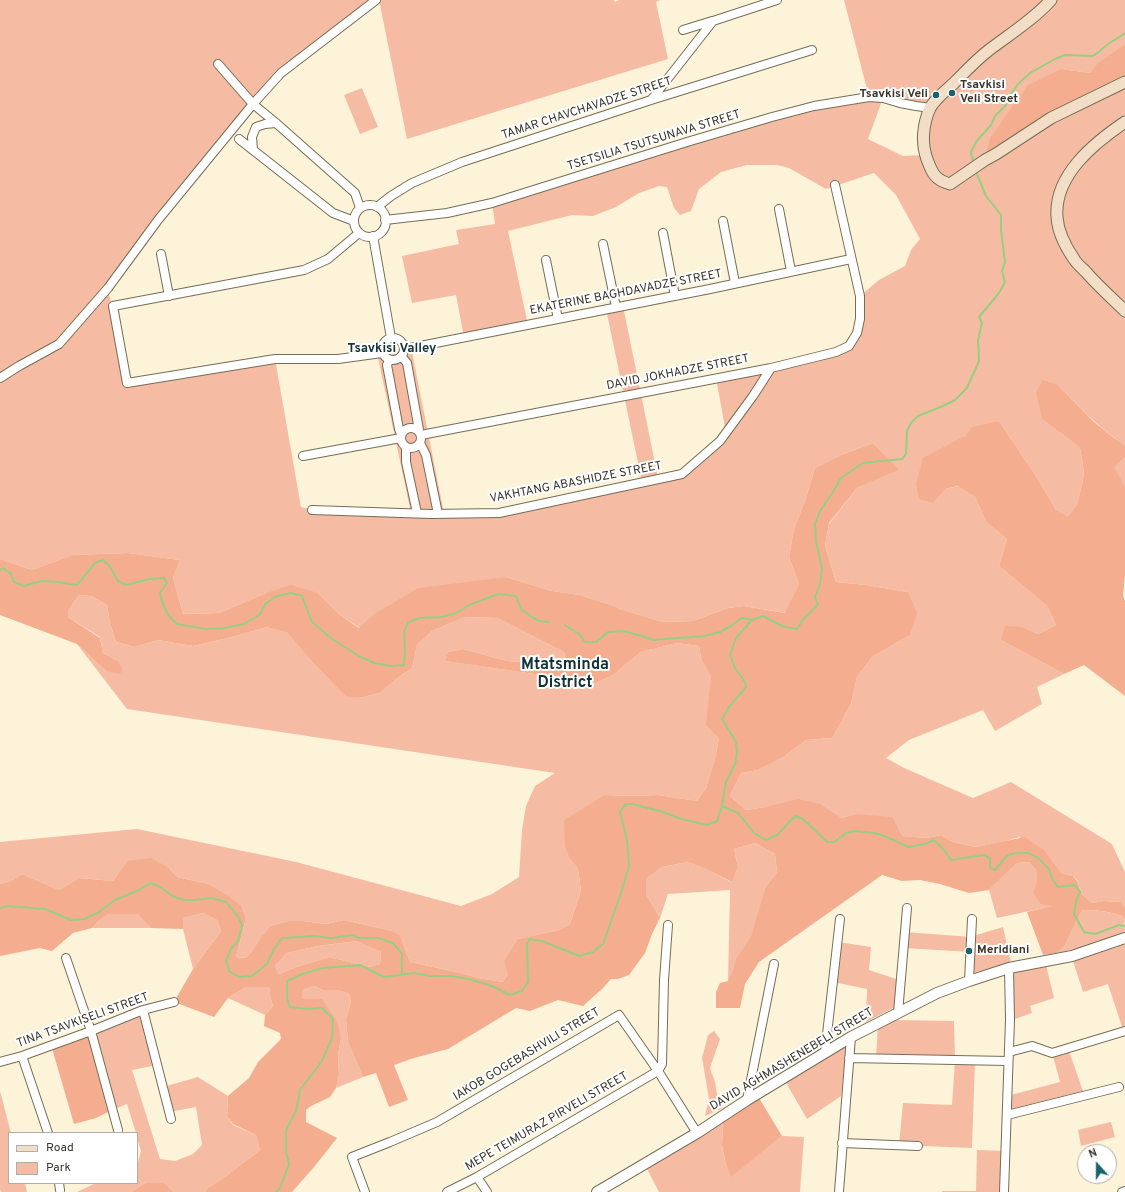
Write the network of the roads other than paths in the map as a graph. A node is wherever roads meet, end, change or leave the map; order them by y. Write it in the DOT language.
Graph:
graph roads {
  1 [pos="376,0"];
  2 [pos="777,0"];
  3 [pos="1051,0"];
  4 [pos="713,21"];
  5 [pos="683,30"];
  6 [pos="812,50"];
  7 [pos="218,64"];
  8 [pos="1125,82"];
  9 [pos="651,100"];
  10 [pos="253,104"];
  11 [pos="931,108"];
  12 [pos="1125,122"];
  13 [pos="276,123"];
  14 [pos="238,139"];
  15 [pos="252,150"];
  16 [pos="835,184"];
  17 [pos="377,207"];
  18 [pos="360,208"];
  19 [pos="780,209"];
  20 [pos="385,220"];
  21 [pos="354,221"];
  22 [pos="723,221"];
  23 [pos="359,233"];
  24 [pos="663,233"];
  25 [pos="373,236"];
  26 [pos="603,244"];
  27 [pos="161,254"];
  28 [pos="851,259"];
  29 [pos="546,260"];
  30 [pos="791,271"];
  31 [pos="735,283"];
  32 [pos="169,296"];
  33 [pos="675,296"];
  34 [pos="616,307"];
  35 [pos="1125,311"];
  36 [pos="558,319"];
  37 [pos="391,338"];
  38 [pos="405,349"];
  39 [pos="382,353"];
  40 [pos="402,358"];
  41 [pos="389,360"];
  42 [pos="771,368"];
  43 [pos="0,378"];
  44 [pos="401,436"];
  45 [pos="420,436"];
  46 [pos="406,447"];
  47 [pos="303,456"];
  48 [pos="312,510"];
  49 [pos="417,513"];
  50 [pos="438,514"];
  51 [pos="907,908"];
  52 [pos="840,919"];
  53 [pos="972,919"];
  54 [pos="668,925"];
  55 [pos="1125,938"];
  56 [pos="66,958"];
  57 [pos="774,964"];
  58 [pos="1009,968"];
  59 [pos="969,981"];
  60 [pos="174,1002"];
  61 [pos="143,1010"];
  62 [pos="898,1013"];
  63 [pos="91,1031"];
  64 [pos="1125,1031"];
  65 [pos="851,1037"];
  66 [pos="826,1052"];
  67 [pos="1009,1052"];
  68 [pos="22,1056"];
  69 [pos="849,1058"];
  70 [pos="1008,1060"];
  71 [pos="0,1062"];
  72 [pos="658,1071"];
  73 [pos="1119,1087"];
  74 [pos="747,1100"];
  75 [pos="1007,1115"];
  76 [pos="171,1119"];
  77 [pos="118,1130"];
  78 [pos="48,1132"];
  79 [pos="697,1132"];
  80 [pos="842,1143"];
  81 [pos="918,1146"];
  82 [pos="477,1177"];
  83 [pos="1125,1191"];
  84 [pos="365,1192"];
  85 [pos="447,1192"];
  86 [pos="487,1192"];
  87 [pos="597,1192"];
  88 [pos="839,1192"];
  89 [pos="1004,1192"];
  90 [pos="1122,1192"];
  1 -- 10 [label="street"];
  2 -- 4 [label="street"];
  3 -- 11 [label="main road"];
  4 -- 5 [label="street"];
  4 -- 9 [label="street"];
  6 -- 9 [label="street, TAMAR CHAVCHAVADZE STREET"];
  7 -- 10 [label="street"];
  8 -- 11 [label="main road"];
  9 -- 17 [label="street, TAMAR CHAVCHAVADZE STREET"];
  10 -- 13 [label="street"];
  10 -- 43 [label="street"];
  11 -- 20 [label="street, TSETSILIA TSUTSUNAVA STREET"];
  12 -- 35 [label="main road"];
  13 -- 15 [label="street"];
  13 -- 18 [label="street"];
  14 -- 15 [label="street"];
  15 -- 21 [label="street"];
  16 -- 28 [label="street"];
  17 -- 18 [label="street"];
  17 -- 20 [label="street"];
  18 -- 21 [label="street"];
  19 -- 30 [label="street"];
  20 -- 25 [label="street"];
  21 -- 23 [label="street"];
  22 -- 31 [label="street"];
  23 -- 25 [label="street"];
  23 -- 32 [label="street"];
  24 -- 33 [label="street"];
  25 -- 37 [label="street"];
  26 -- 34 [label="street"];
  27 -- 32 [label="street"];
  28 -- 30 [label="street, EKATERINE BAGHDAVADZE STREET"];
  28 -- 42 [label="street, DAVID JOKHADZE STREET"];
  29 -- 36 [label="street"];
  30 -- 31 [label="street, EKATERINE BAGHDAVADZE STREET"];
  31 -- 33 [label="street, EKATERINE BAGHDAVADZE STREET"];
  32 -- 39 [label="street"];
  33 -- 34 [label="street, EKATERINE BAGHDAVADZE STREET"];
  34 -- 36 [label="street, EKATERINE BAGHDAVADZE STREET"];
  36 -- 38 [label="street, EKATERINE BAGHDAVADZE STREET"];
  37 -- 38 [label="street"];
  37 -- 39 [label="street"];
  38 -- 40 [label="street"];
  39 -- 41 [label="street"];
  40 -- 41 [label="street"];
  40 -- 45 [label="street"];
  41 -- 44 [label="street"];
  42 -- 45 [label="street, DAVID JOKHADZE STREET"];
  42 -- 50 [label="street, VAKHTANG ABASHIDZE STREET"];
  44 -- 45 [label="street"];
  44 -- 46 [label="street"];
  44 -- 47 [label="street"];
  45 -- 46 [label="street"];
  45 -- 50 [label="street"];
  46 -- 49 [label="street"];
  48 -- 49 [label="street, VAKHTANG ABASHIDZE STREET"];
  49 -- 50 [label="street, VAKHTANG ABASHIDZE STREET"];
  51 -- 62 [label="street"];
  52 -- 66 [label="street"];
  53 -- 59 [label="street"];
  54 -- 72 [label="street"];
  55 -- 58 [label="street, DAVID AGHMASHENEBELI STREET"];
  56 -- 63 [label="street"];
  57 -- 74 [label="street"];
  58 -- 59 [label="street, DAVID AGHMASHENEBELI STREET"];
  58 -- 67 [label="street"];
  59 -- 62 [label="street, DAVID AGHMASHENEBELI STREET"];
  60 -- 61 [label="street, TINA TSAVKISELI STREET"];
  61 -- 63 [label="street, TINA TSAVKISELI STREET"];
  61 -- 76 [label="street"];
  62 -- 65 [label="street, DAVID AGHMASHENEBELI STREET"];
  63 -- 68 [label="street, TINA TSAVKISELI STREET"];
  63 -- 77 [label="street"];
  64 -- 67 [label="street"];
  65 -- 66 [label="street, DAVID AGHMASHENEBELI STREET"];
  65 -- 69 [label="street"];
  66 -- 74 [label="street, DAVID AGHMASHENEBELI STREET"];
  67 -- 70 [label="street"];
  68 -- 71 [label="street, TINA TSAVKISELI STREET"];
  68 -- 78 [label="street"];
  69 -- 70 [label="street"];
  69 -- 80 [label="street"];
  70 -- 75 [label="street"];
  72 -- 79 [label="street, IAKOB GOGEBASHVILI STREET"];
  72 -- 82 [label="street, MEPE TEIMURAZ PIRVELI STREET"];
  72 -- 84 [label="street, IAKOB GOGEBASHVILI STREET"];
  73 -- 75 [label="street"];
  74 -- 79 [label="street, DAVID AGHMASHENEBELI STREET"];
  75 -- 89 [label="street"];
  79 -- 87 [label="street, DAVID AGHMASHENEBELI STREET"];
  80 -- 81 [label="street"];
  80 -- 88 [label="street"];
  82 -- 85 [label="street, MEPE TEIMURAZ PIRVELI STREET"];
  82 -- 86 [label="street"];
  83 -- 90 [label="street"];
}
